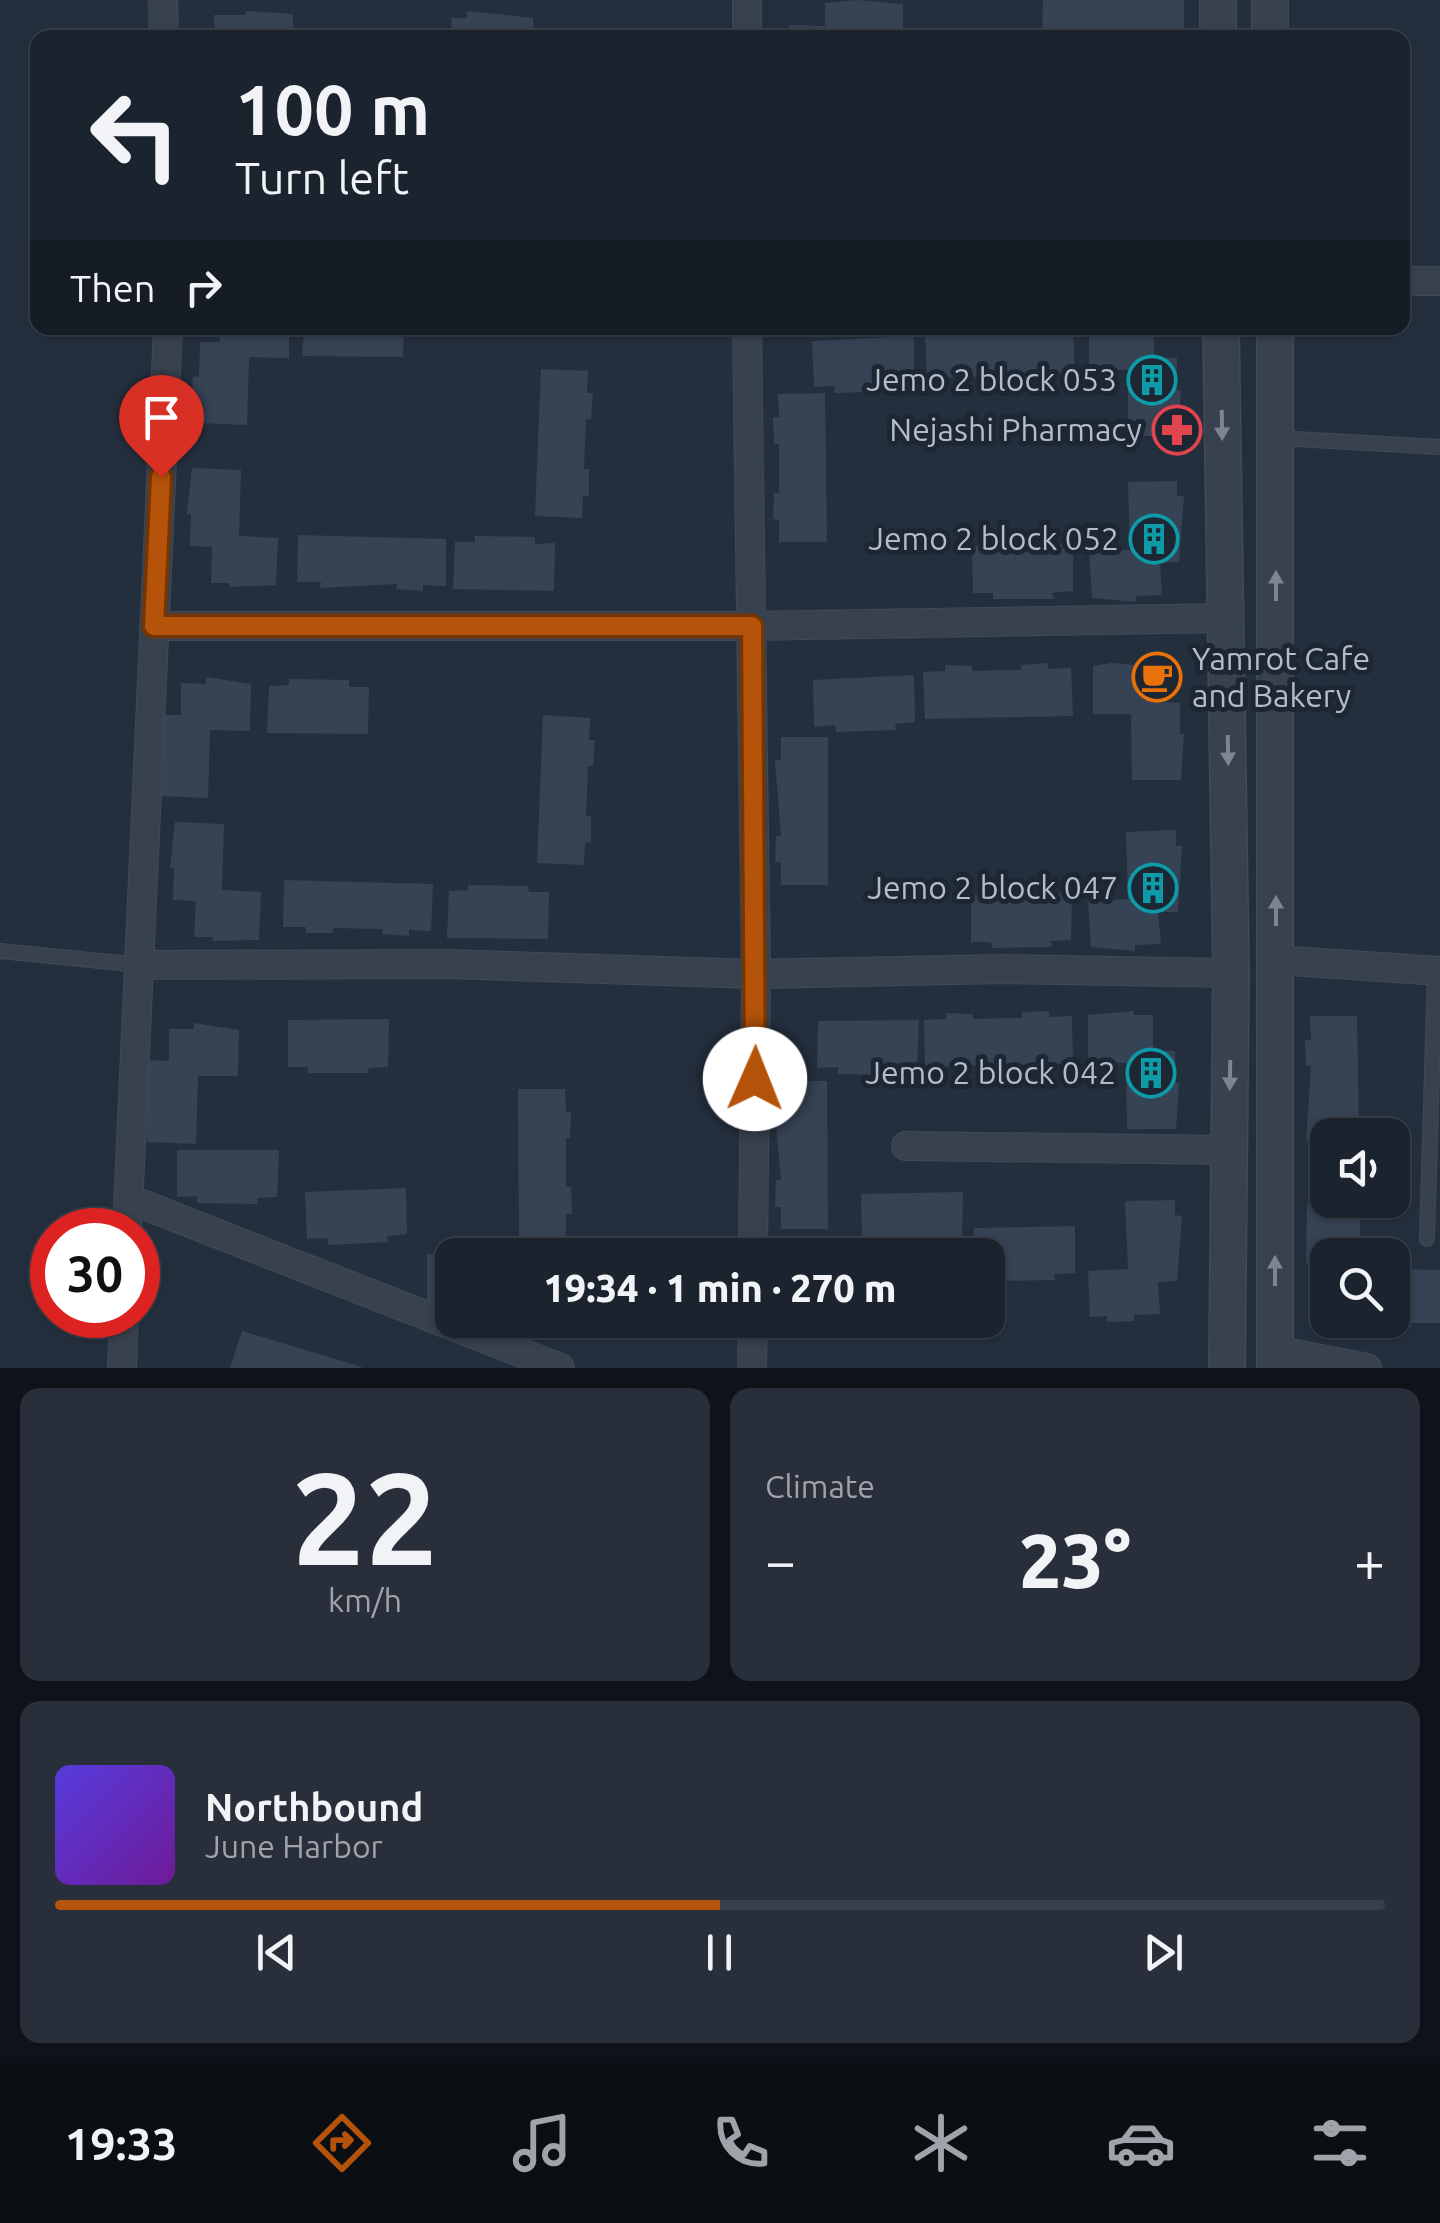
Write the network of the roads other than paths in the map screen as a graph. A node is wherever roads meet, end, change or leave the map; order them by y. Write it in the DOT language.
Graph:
graph roads {
  1 [pos="163,0"];
  2 [pos="747,0"];
  3 [pos="1218,0"];
  4 [pos="1270,0"];
  5 [pos="164,30"];
  6 [pos="747,30"];
  7 [pos="1218,30"];
  8 [pos="1270,30"];
  9 [pos="1410,281"];
  10 [pos="1440,282"];
  11 [pos="168,335"];
  12 [pos="746,335"];
  13 [pos="1221,335"];
  14 [pos="1275,335"];
  15 [pos="1276,438"];
  16 [pos="1440,446"];
  17 [pos="1226,618"];
  18 [pos="154,626"];
  19 [pos="752,626"];
  20 [pos="0,951"];
  21 [pos="1276,960"];
  22 [pos="140,964"];
  23 [pos="1438,971"];
  24 [pos="1232,973"];
  25 [pos="756,974"];
  26 [pos="906,1146"];
  27 [pos="1230,1150"];
  28 [pos="129,1199"];
  29 [pos="1275,1204"];
  30 [pos="1229,1206"];
  31 [pos="129,1208"];
  32 [pos="753,1238"];
  33 [pos="1428,1239"];
  34 [pos="123,1338"];
  35 [pos="753,1338"];
  36 [pos="1274,1359"];
  37 [pos="122,1368"];
  38 [pos="560,1368"];
  39 [pos="752,1368"];
  40 [pos="1228,1368"];
  41 [pos="1367,1368"];
  1 -- 5 [label="street"];
  2 -- 6 [label="street"];
  3 -- 7 [label="street"];
  4 -- 8 [label="street"];
  9 -- 10 [label="street"];
  11 -- 18 [label="street"];
  12 -- 19 [label="street"];
  13 -- 17 [label="street, one-way"];
  14 -- 15 [label="street"];
  15 -- 16 [label="lane"];
  21 -- 15 [label="street, one-way"];
  17 -- 19 [label="street"];
  17 -- 24 [label="street, one-way"];
  18 -- 19 [label="street"];
  18 -- 22 [label="street"];
  19 -- 25 [label="street"];
  20 -- 22 [label="lane"];
  21 -- 23 [label="street"];
  21 -- 29 [label="street"];
  22 -- 25 [label="street"];
  22 -- 28 [label="street"];
  23 -- 33 [label="lane"];
  24 -- 25 [label="street"];
  24 -- 27 [label="street, one-way"];
  25 -- 32 [label="street"];
  26 -- 27 [label="street"];
  27 -- 30 [label="street"];
  28 -- 31 [label="street"];
  28 -- 38 [label="street"];
  29 -- 30 [label="street"];
  36 -- 29 [label="street, one-way"];
  30 -- 40 [label="street"];
  34 -- 37 [label="street"];
  35 -- 39 [label="street"];
  36 -- 41 [label="street"];
}
